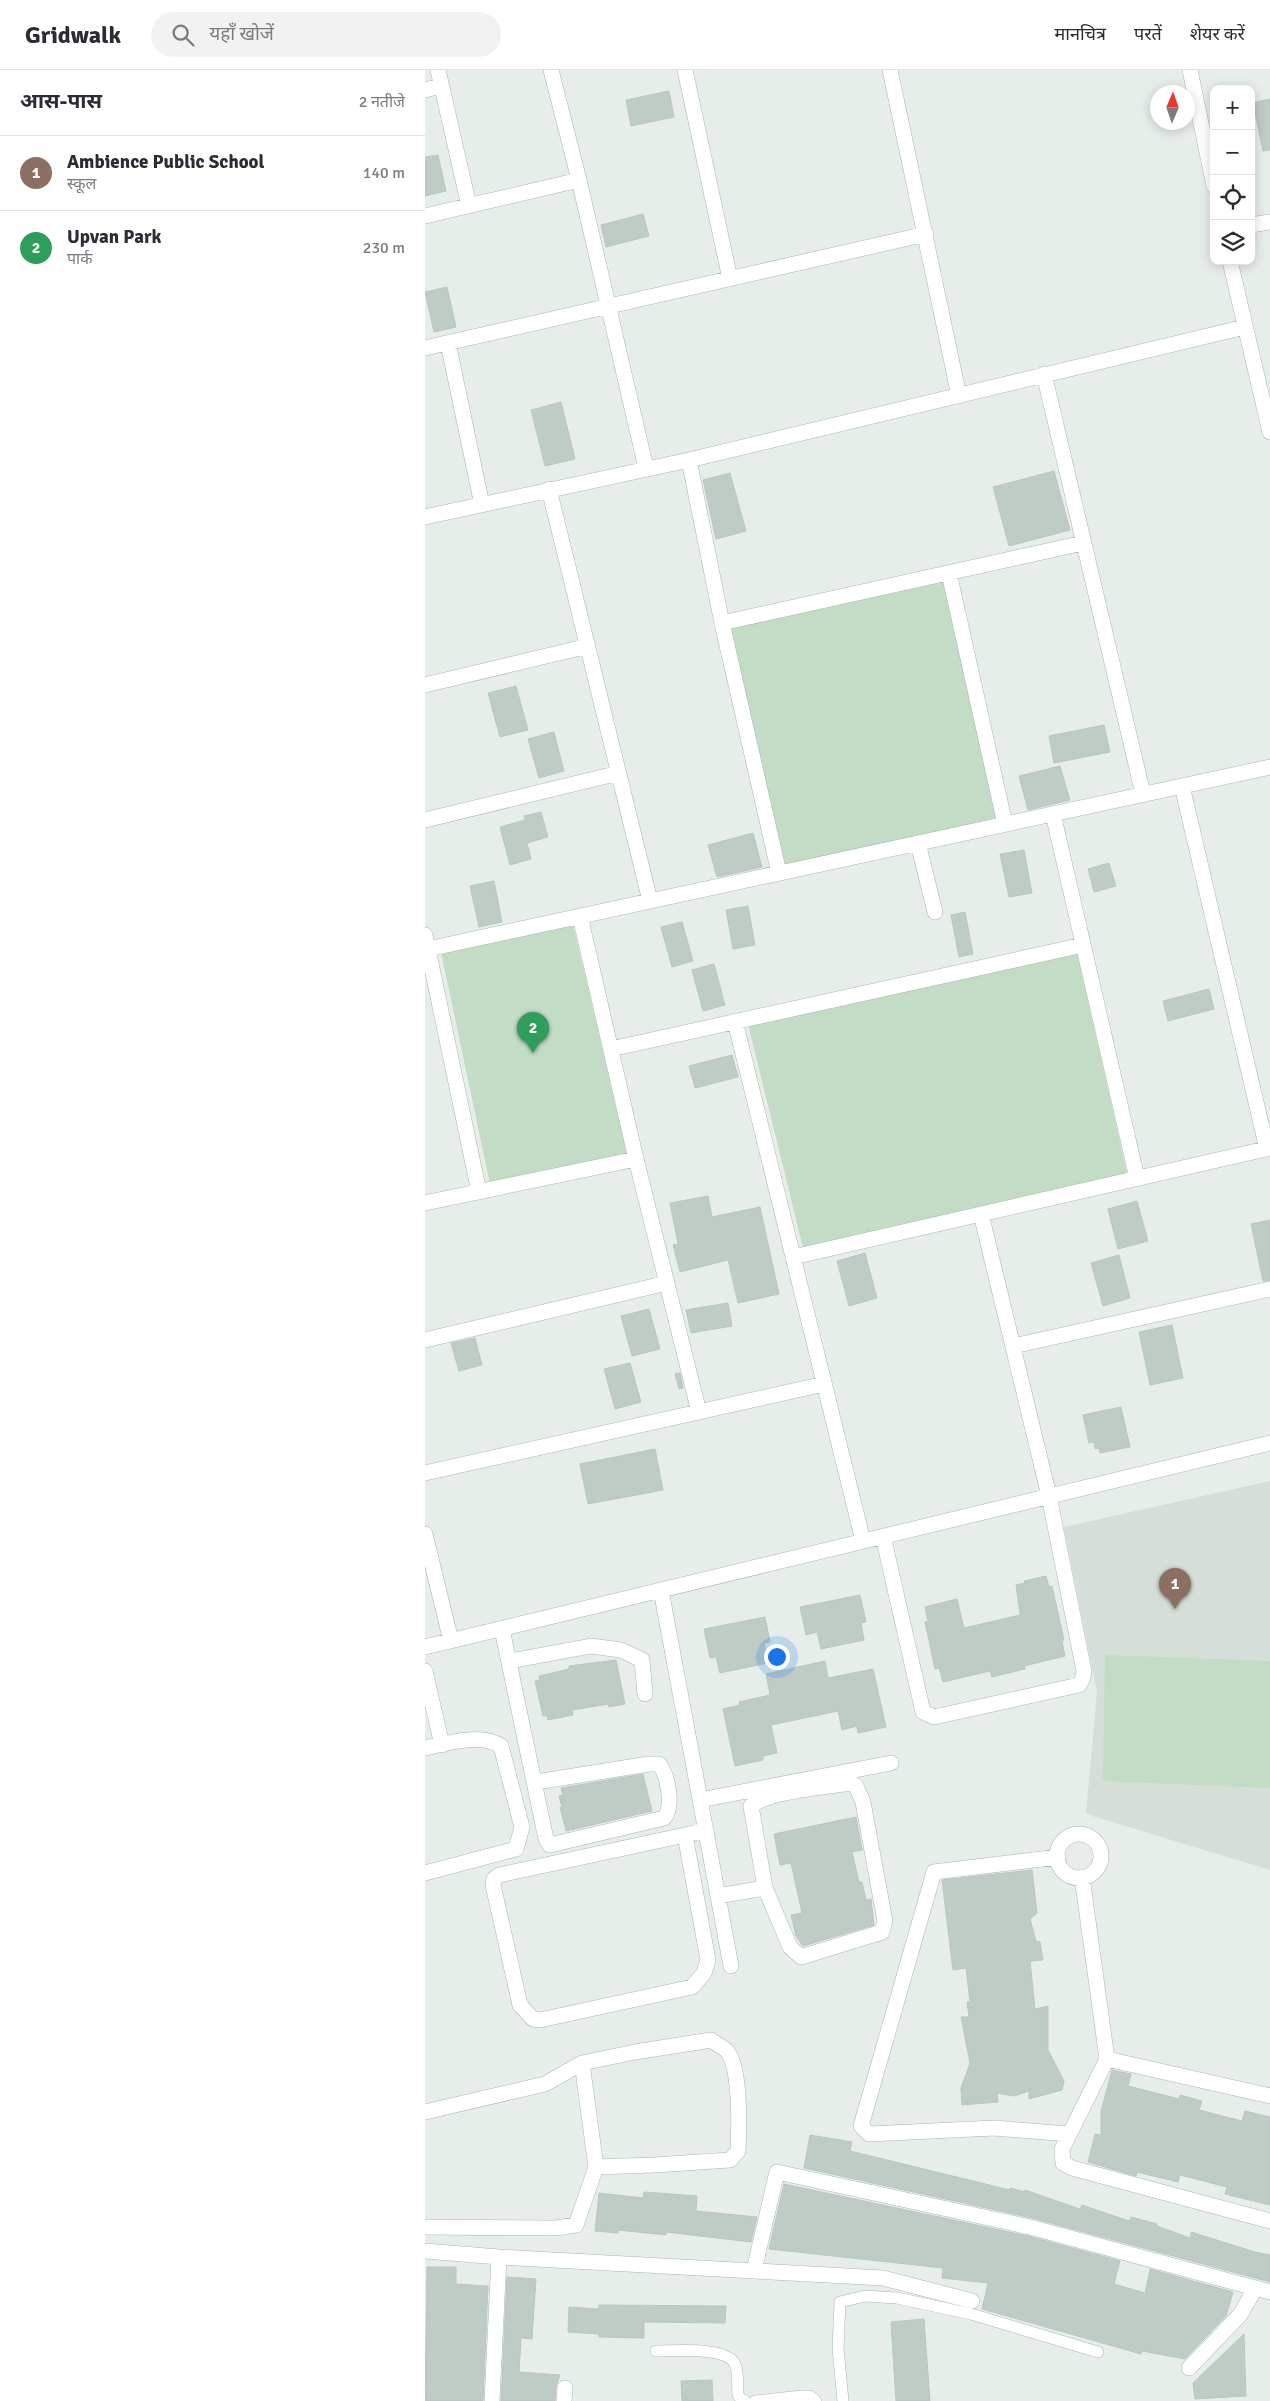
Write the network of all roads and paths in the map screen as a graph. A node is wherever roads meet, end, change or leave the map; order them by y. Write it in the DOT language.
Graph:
graph roads {
  1 [pos="438,70"];
  2 [pos="551,70"];
  3 [pos="685,70"];
  4 [pos="890,70"];
  5 [pos="1189,70"];
  6 [pos="441,86"];
  7 [pos="425,90"];
  8 [pos="1212,175"];
  9 [pos="579,180"];
  10 [pos="469,206"];
  11 [pos="425,216"];
  12 [pos="1270,222"];
  13 [pos="1255,224"];
  14 [pos="926,234"];
  15 [pos="1231,265"];
  16 [pos="730,279"];
  17 [pos="609,306"];
  18 [pos="1245,327"];
  19 [pos="448,343"];
  20 [pos="425,348"];
  21 [pos="1044,374"];
  22 [pos="959,396"];
  23 [pos="1270,432"];
  24 [pos="689,460"];
  25 [pos="646,468"];
  26 [pos="549,489"];
  27 [pos="482,505"];
  28 [pos="425,517"];
  29 [pos="1083,543"];
  30 [pos="949,573"];
  31 [pos="722,623"];
  32 [pos="588,646"];
  33 [pos="425,685"];
  34 [pos="1270,767"];
  35 [pos="619,773"];
  36 [pos="1182,786"];
  37 [pos="1143,794"];
  38 [pos="1053,814"];
  39 [pos="425,820"];
  40 [pos="1005,824"];
  41 [pos="919,843"];
  42 [pos="779,873"];
  43 [pos="650,900"];
  44 [pos="935,912"];
  45 [pos="580,916"];
  46 [pos="426,942"];
  47 [pos="1083,945"];
  48 [pos="735,1021"];
  49 [pos="611,1048"];
  50 [pos="1268,1148"];
  51 [pos="636,1159"];
  52 [pos="1137,1178"];
  53 [pos="479,1192"];
  54 [pos="425,1203"];
  55 [pos="981,1214"];
  56 [pos="793,1257"];
  57 [pos="667,1283"];
  58 [pos="1270,1289"];
  59 [pos="425,1340"];
  60 [pos="1013,1346"];
  61 [pos="825,1384"];
  62 [pos="699,1412"];
  63 [pos="1270,1443"];
  64 [pos="425,1473"];
  65 [pos="1049,1496"];
  66 [pos="425,1534"];
  67 [pos="883,1536"];
  68 [pos="863,1541"];
  69 [pos="661,1590"];
  70 [pos="502,1629"];
  71 [pos="451,1641"];
  72 [pos="425,1647"];
  73 [pos="510,1661"];
  74 [pos="425,1671"];
  75 [pos="645,1694"];
  76 [pos="442,1744"];
  77 [pos="425,1748"];
  78 [pos="891,1763"];
  79 [pos="536,1782"];
  80 [pos="700,1800"];
  81 [pos="706,1830"];
  82 [pos="685,1834"];
  83 [pos="1058,1857"];
  84 [pos="425,1873"];
  85 [pos="1083,1877"];
  86 [pos="765,1888"];
  87 [pos="718,1896"];
  88 [pos="731,1966"];
  89 [pos="1107,2059"];
  90 [pos="582,2063"];
  91 [pos="1270,2096"];
  92 [pos="425,2112"];
  93 [pos="1069,2134"];
  94 [pos="596,2167"];
  95 [pos="1270,2222"];
  96 [pos="425,2228"];
  97 [pos="425,2251"];
  98 [pos="499,2257"];
  99 [pos="754,2270"];
  100 [pos="1263,2290"];
  101 [pos="972,2301"];
  102 [pos="656,2351"];
  103 [pos="1098,2352"];
  104 [pos="1189,2368"];
  105 [pos="493,2401"];
  106 [pos="745,2401"];
  107 [pos="755,2401"];
  108 [pos="816,2401"];
  109 [pos="843,2401"];
  1 -- 6 [label="street"];
  2 -- 9 [label="street"];
  3 -- 16 [label="street"];
  4 -- 14 [label="street"];
  5 -- 8 [label="street"];
  6 -- 7 [label="street"];
  6 -- 10 [label="street"];
  9 -- 10 [label="street"];
  9 -- 17 [label="street"];
  10 -- 11 [label="street"];
  12 -- 13 [label="street"];
  14 -- 16 [label="street"];
  14 -- 22 [label="street"];
  15 -- 18 [label="street"];
  16 -- 17 [label="street"];
  17 -- 19 [label="street"];
  17 -- 25 [label="street"];
  18 -- 21 [label="street"];
  18 -- 23 [label="street"];
  19 -- 20 [label="street"];
  19 -- 27 [label="street"];
  21 -- 22 [label="street"];
  21 -- 29 [label="street"];
  22 -- 24 [label="street"];
  24 -- 25 [label="street"];
  24 -- 31 [label="street"];
  25 -- 26 [label="street"];
  26 -- 27 [label="street"];
  26 -- 32 [label="street"];
  27 -- 28 [label="street"];
  29 -- 30 [label="street"];
  29 -- 37 [label="street"];
  30 -- 31 [label="street"];
  30 -- 40 [label="street"];
  31 -- 42 [label="street"];
  32 -- 33 [label="street"];
  32 -- 35 [label="street"];
  34 -- 36 [label="street"];
  35 -- 39 [label="street"];
  35 -- 43 [label="street"];
  36 -- 37 [label="street"];
  36 -- 50 [label="street"];
  37 -- 38 [label="street"];
  38 -- 40 [label="street"];
  38 -- 47 [label="street"];
  40 -- 41 [label="street"];
  41 -- 42 [label="street"];
  41 -- 44 [label="street"];
  42 -- 43 [label="street"];
  43 -- 45 [label="street"];
  45 -- 46 [label="street"];
  45 -- 49 [label="street"];
  46 -- 53 [label="street"];
  47 -- 48 [label="street"];
  47 -- 52 [label="street"];
  48 -- 49 [label="street"];
  48 -- 56 [label="street"];
  49 -- 51 [label="street"];
  50 -- 52 [label="street"];
  51 -- 53 [label="street"];
  51 -- 57 [label="street"];
  52 -- 55 [label="street"];
  53 -- 54 [label="street"];
  55 -- 56 [label="street"];
  55 -- 60 [label="street"];
  56 -- 61 [label="street"];
  57 -- 59 [label="street"];
  57 -- 62 [label="street"];
  58 -- 60 [label="street"];
  60 -- 65 [label="street"];
  61 -- 62 [label="street"];
  61 -- 68 [label="street"];
  62 -- 64 [label="street"];
  63 -- 65 [label="street"];
  65 -- 67 [label="street"];
  65 -- 67 [label="street"];
  66 -- 71 [label="street"];
  67 -- 68 [label="street"];
  68 -- 69 [label="street"];
  69 -- 70 [label="street"];
  69 -- 80 [label="street"];
  70 -- 71 [label="street"];
  70 -- 73 [label="street"];
  71 -- 72 [label="street"];
  73 -- 75 [label="street"];
  73 -- 79 [label="street"];
  74 -- 76 [label="street"];
  76 -- 77 [label="street"];
  76 -- 84 [label="street"];
  78 -- 80 [label="street"];
  79 -- 79 [label="street"];
  80 -- 81 [label="street"];
  81 -- 82 [label="street"];
  81 -- 87 [label="street"];
  82 -- 82 [label="street"];
  83 -- 85 [label="street"];
  83 -- 85 [label="street"];
  83 -- 93 [label="street"];
  85 -- 89 [label="street"];
  86 -- 86 [label="street"];
  86 -- 87 [label="street"];
  87 -- 88 [label="street"];
  89 -- 91 [label="street"];
  89 -- 93 [label="street"];
  90 -- 92 [label="street"];
  90 -- 94 [label="street"];
  90 -- 94 [label="street"];
  93 -- 95 [label="street"];
  94 -- 96 [label="street"];
  97 -- 98 [label="street"];
  98 -- 99 [label="street"];
  98 -- 105 [label="street"];
  99 -- 100 [label="street"];
  99 -- 101 [label="street"];
  100 -- 104 [label="street"];
  102 -- 106 [label="lane"];
  103 -- 109 [label="lane"];
  107 -- 108 [label="lane"];
}
